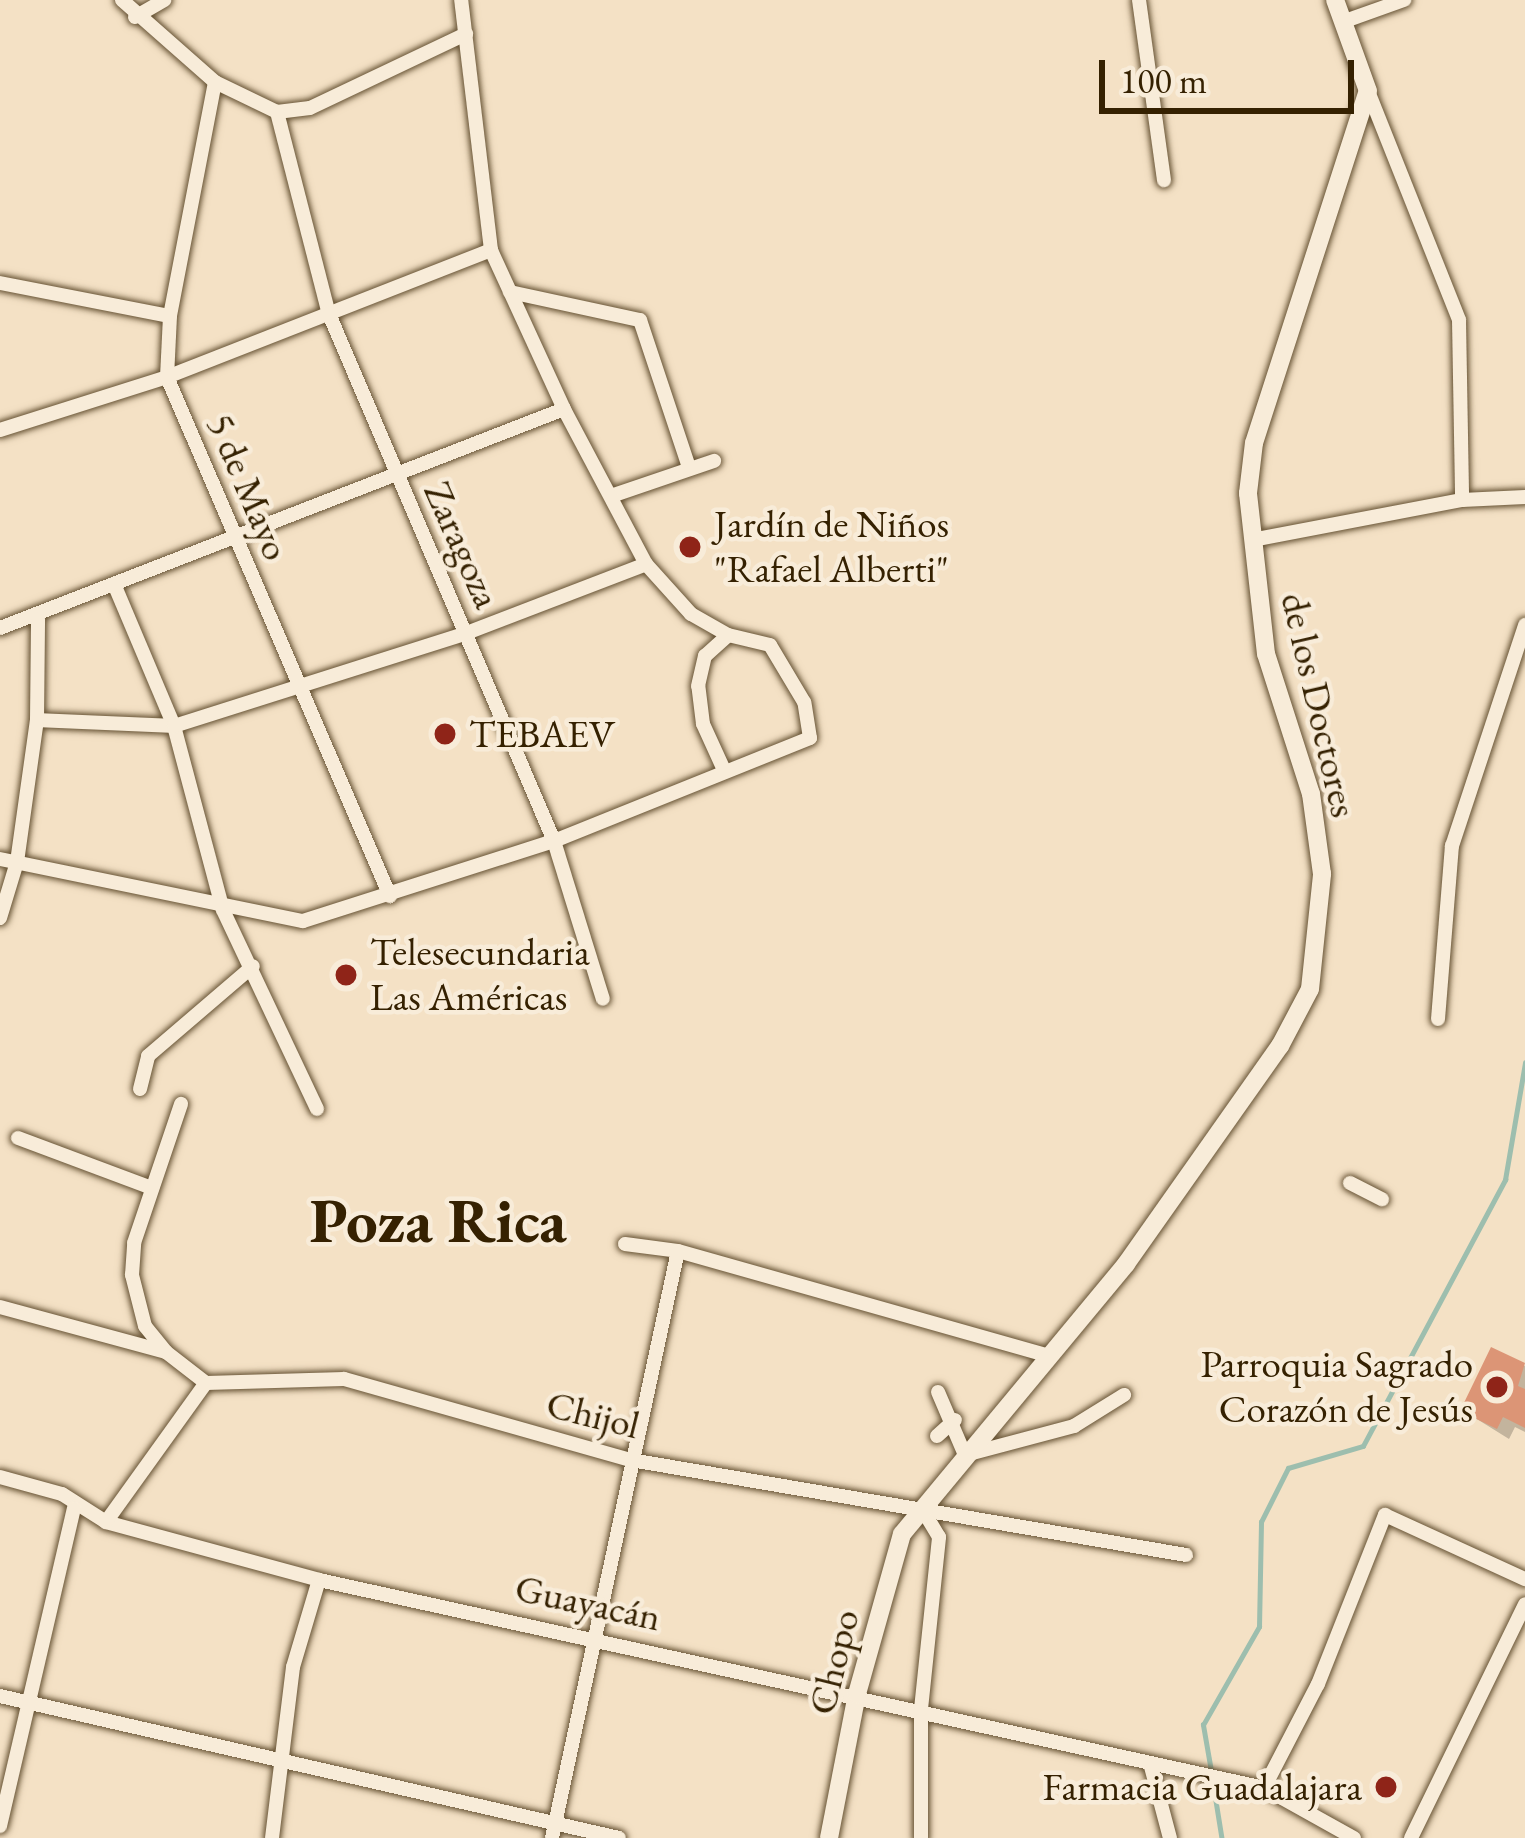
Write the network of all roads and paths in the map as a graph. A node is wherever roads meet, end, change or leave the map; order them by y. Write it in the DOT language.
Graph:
graph roads {
  1 [pos="122,0"];
  2 [pos="165,0"];
  3 [pos="460,0"];
  4 [pos="1139,0"];
  5 [pos="1335,0"];
  6 [pos="1404,0"];
  7 [pos="135,17"];
  8 [pos="1346,21"];
  9 [pos="466,34"];
  10 [pos="215,82"];
  11 [pos="1368,91"];
  12 [pos="277,112"];
  13 [pos="1164,180"];
  14 [pos="491,250"];
  15 [pos="0,283"];
  16 [pos="510,292"];
  17 [pos="328,314"];
  18 [pos="170,316"];
  19 [pos="166,377"];
  20 [pos="564,409"];
  21 [pos="0,430"];
  22 [pos="714,461"];
  23 [pos="688,464"];
  24 [pos="394,473"];
  25 [pos="611,496"];
  26 [pos="1525,497"];
  27 [pos="1462,500"];
  28 [pos="1252,540"];
  29 [pos="232,541"];
  30 [pos="646,564"];
  31 [pos="114,584"];
  32 [pos="38,619"];
  33 [pos="1525,625"];
  34 [pos="0,628"];
  35 [pos="464,634"];
  36 [pos="728,635"];
  37 [pos="303,688"];
  38 [pos="37,720"];
  39 [pos="174,726"];
  40 [pos="724,770"];
  41 [pos="554,841"];
  42 [pos="0,860"];
  43 [pos="17,862"];
  44 [pos="390,896"];
  45 [pos="223,910"];
  46 [pos="0,918"];
  47 [pos="253,966"];
  48 [pos="603,999"];
  49 [pos="1438,1019"];
  50 [pos="140,1089"];
  51 [pos="181,1104"];
  52 [pos="316,1109"];
  53 [pos="18,1138"];
  54 [pos="1350,1183"];
  55 [pos="152,1188"];
  56 [pos="1382,1199"];
  57 [pos="625,1244"];
  58 [pos="679,1251"];
  59 [pos="0,1307"];
  60 [pos="166,1352"];
  61 [pos="1049,1356"];
  62 [pos="206,1383"];
  63 [pos="938,1392"];
  64 [pos="1124,1395"];
  65 [pos="955,1420"];
  66 [pos="937,1436"];
  67 [pos="965,1455"];
  68 [pos="631,1460"];
  69 [pos="0,1477"];
  70 [pos="74,1509"];
  71 [pos="924,1512"];
  72 [pos="106,1522"];
  73 [pos="1186,1555"];
  74 [pos="1525,1579"];
  75 [pos="319,1580"];
  76 [pos="1525,1604"];
  77 [pos="598,1639"];
  78 [pos="857,1694"];
  79 [pos="0,1696"];
  80 [pos="29,1704"];
  81 [pos="921,1709"];
  82 [pos="284,1763"];
  83 [pos="1150,1763"];
  84 [pos="1264,1788"];
  85 [pos="0,1826"];
  86 [pos="553,1832"];
  87 [pos="272,1838"];
  88 [pos="619,1838"];
  89 [pos="829,1838"];
  90 [pos="921,1838"];
  91 [pos="1169,1838"];
  92 [pos="1354,1838"];
  93 [pos="1411,1838"];
  1 -- 7 [label="street"];
  2 -- 7 [label="street"];
  3 -- 9 [label="street"];
  4 -- 13 [label="street"];
  5 -- 8 [label="street"];
  6 -- 8 [label="street"];
  7 -- 10 [label="street"];
  8 -- 11 [label="street"];
  9 -- 12 [label="street"];
  9 -- 14 [label="street"];
  10 -- 12 [label="street"];
  10 -- 18 [label="street, 5 de Mayo"];
  11 -- 27 [label="street"];
  11 -- 28 [label="street, de los Doctores"];
  12 -- 17 [label="street, Zaragoza"];
  14 -- 16 [label="street"];
  14 -- 17 [label="street"];
  15 -- 18 [label="street"];
  16 -- 20 [label="street"];
  16 -- 23 [label="street"];
  17 -- 19 [label="street"];
  17 -- 24 [label="street, Zaragoza"];
  18 -- 19 [label="street, 5 de Mayo"];
  19 -- 21 [label="street"];
  19 -- 29 [label="street, 5 de Mayo"];
  20 -- 24 [label="street"];
  20 -- 25 [label="street"];
  22 -- 23 [label="street"];
  23 -- 25 [label="street"];
  24 -- 29 [label="street"];
  24 -- 35 [label="street, Zaragoza"];
  25 -- 30 [label="street"];
  26 -- 27 [label="street"];
  27 -- 28 [label="street"];
  28 -- 61 [label="street, de los Doctores"];
  29 -- 31 [label="street"];
  29 -- 37 [label="street, 5 de Mayo"];
  30 -- 35 [label="street"];
  30 -- 36 [label="street"];
  31 -- 32 [label="street"];
  31 -- 39 [label="street"];
  32 -- 34 [label="street"];
  32 -- 38 [label="street"];
  33 -- 49 [label="street"];
  35 -- 37 [label="street"];
  35 -- 41 [label="street, Zaragoza"];
  36 -- 40 [label="street"];
  36 -- 40 [label="street"];
  37 -- 39 [label="street"];
  37 -- 44 [label="street, 5 de Mayo"];
  38 -- 39 [label="street"];
  38 -- 43 [label="street"];
  39 -- 45 [label="street"];
  40 -- 41 [label="street"];
  41 -- 44 [label="street"];
  41 -- 48 [label="street, Zaragoza"];
  42 -- 43 [label="street"];
  43 -- 45 [label="street"];
  43 -- 46 [label="street"];
  44 -- 45 [label="street"];
  45 -- 47 [label="street"];
  47 -- 50 [label="street"];
  47 -- 52 [label="street"];
  51 -- 55 [label="street"];
  53 -- 55 [label="street"];
  54 -- 56 [label="street"];
  55 -- 60 [label="street"];
  57 -- 58 [label="street"];
  58 -- 61 [label="street"];
  58 -- 68 [label="street"];
  59 -- 60 [label="street"];
  60 -- 62 [label="street"];
  61 -- 67 [label="street, de los Doctores"];
  62 -- 68 [label="street, Chijol"];
  62 -- 72 [label="street"];
  63 -- 65 [label="street"];
  64 -- 67 [label="street"];
  65 -- 66 [label="street"];
  65 -- 67 [label="street"];
  67 -- 71 [label="street, de los Doctores"];
  68 -- 71 [label="street, Chijol"];
  68 -- 77 [label="street"];
  69 -- 70 [label="street, Guayacán"];
  70 -- 72 [label="street, Guayacán"];
  70 -- 80 [label="street"];
  71 -- 73 [label="street, Chijol"];
  71 -- 78 [label="street, Chopo"];
  71 -- 81 [label="street"];
  72 -- 75 [label="street, Guayacán"];
  74 -- 84 [label="street"];
  75 -- 77 [label="street, Guayacán"];
  75 -- 82 [label="street"];
  76 -- 93 [label="street"];
  77 -- 78 [label="street, Guayacán"];
  77 -- 86 [label="street"];
  78 -- 81 [label="street, Guayacán"];
  78 -- 89 [label="street, Chopo"];
  79 -- 80 [label="street"];
  80 -- 82 [label="street"];
  80 -- 85 [label="street"];
  81 -- 83 [label="street, Guayacán"];
  81 -- 90 [label="street"];
  82 -- 86 [label="street"];
  82 -- 87 [label="street"];
  83 -- 84 [label="street, Guayacán"];
  83 -- 91 [label="street"];
  84 -- 92 [label="street, Guayacán"];
  86 -- 88 [label="street"];
}
